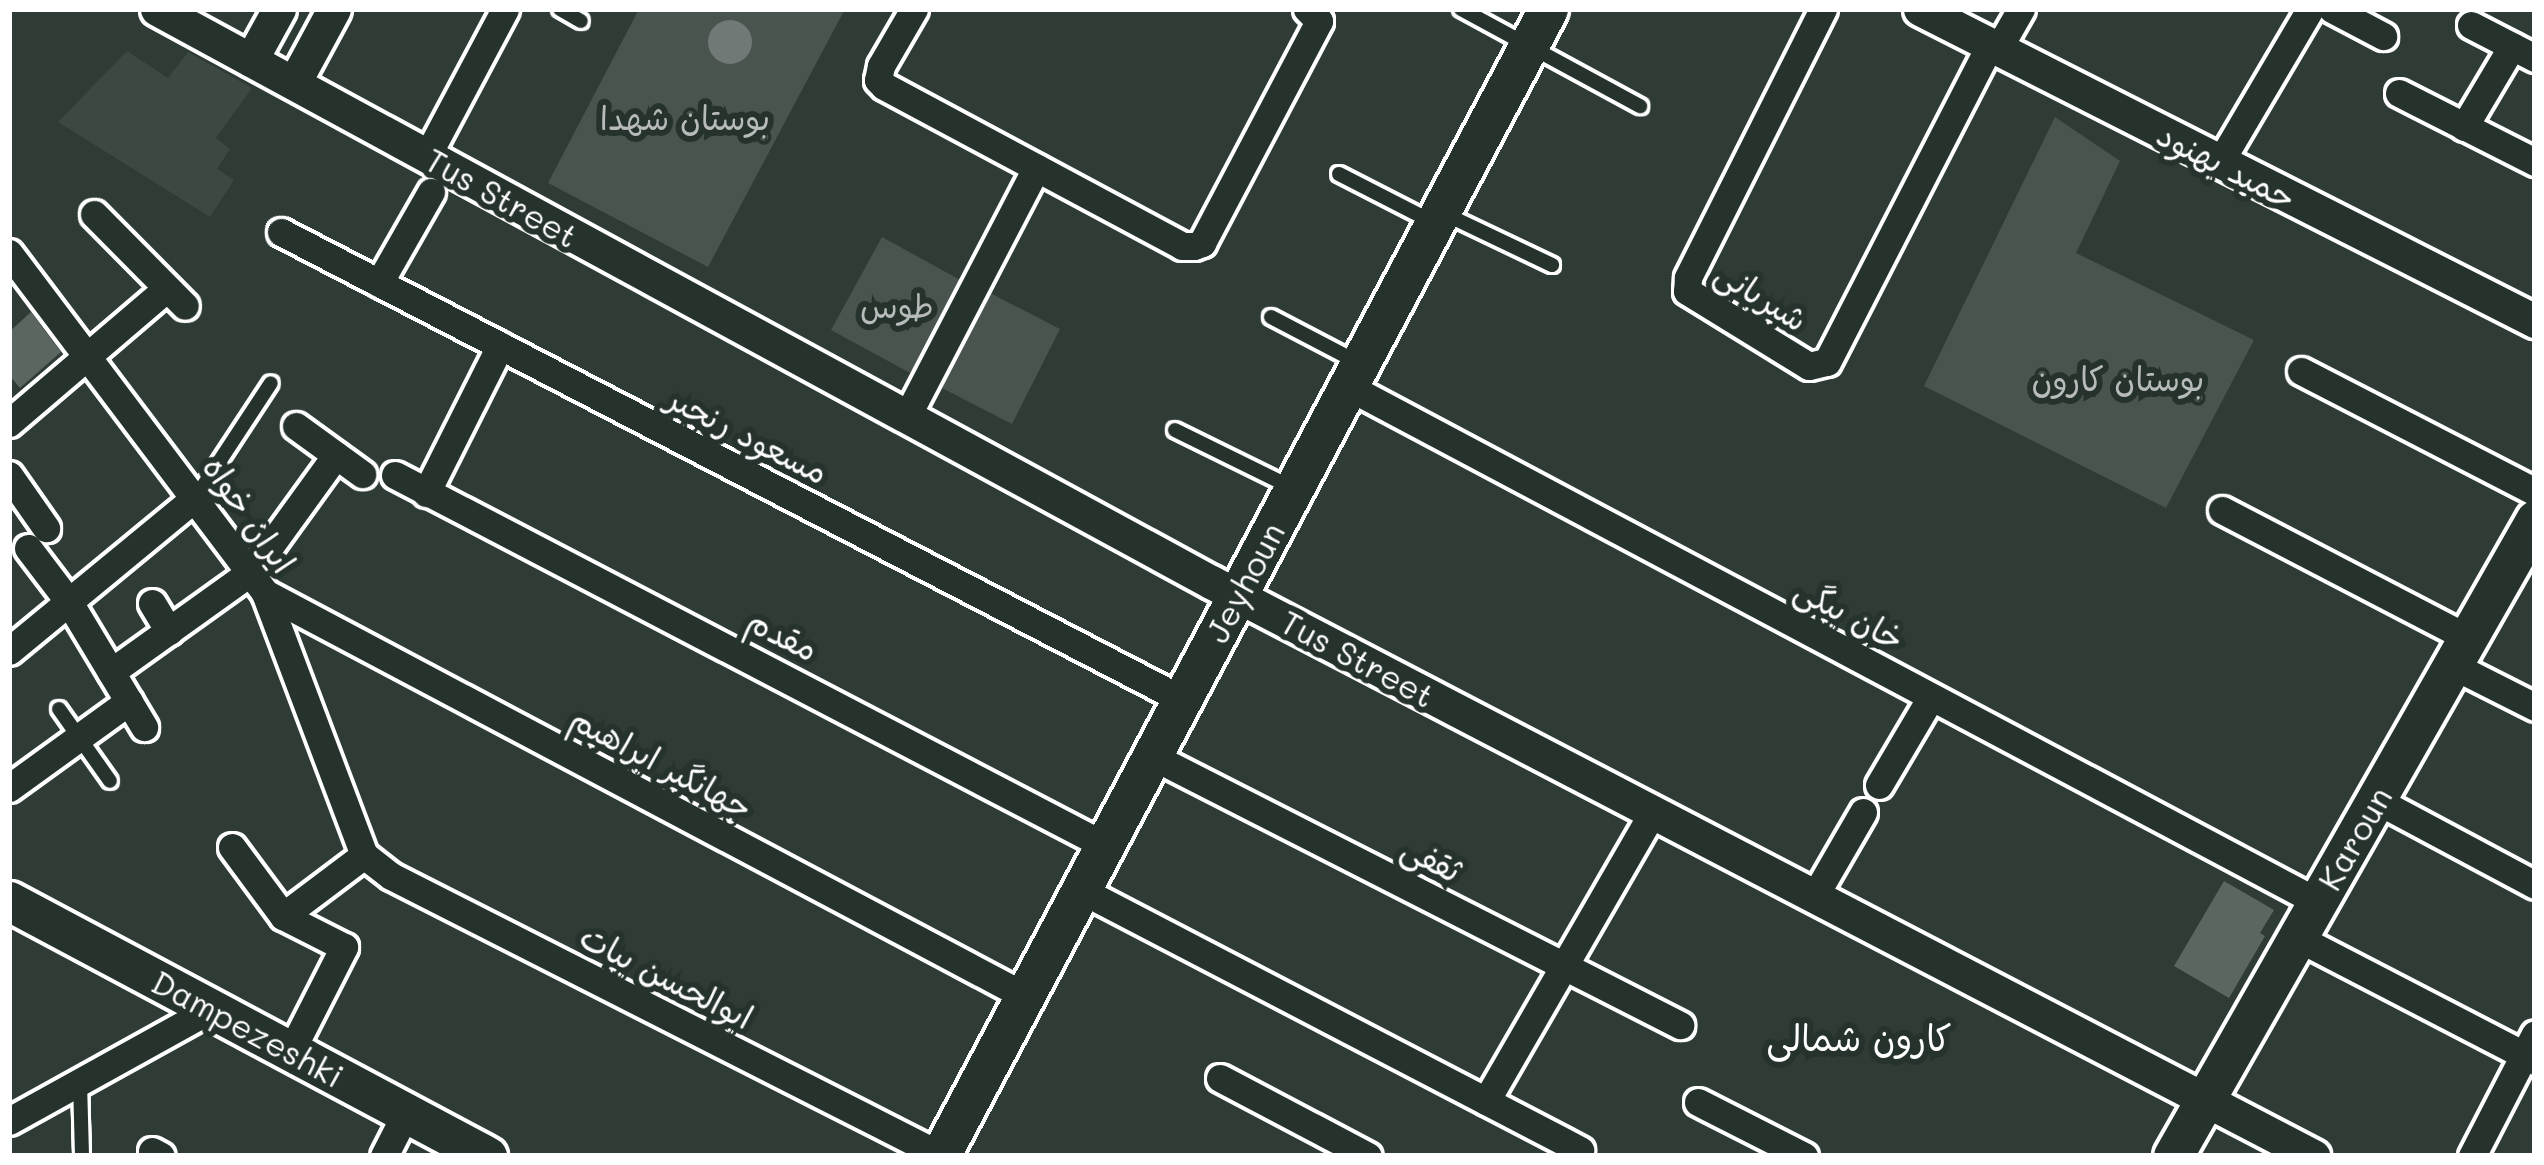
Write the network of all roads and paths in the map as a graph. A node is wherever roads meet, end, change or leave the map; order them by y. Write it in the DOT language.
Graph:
graph roads {
  1 [pos="157,9"];
  2 [pos="279,9"];
  3 [pos="334,9"];
  4 [pos="505,9"];
  5 [pos="560,9"];
  6 [pos="914,9"];
  7 [pos="1307,9"];
  8 [pos="1461,9"];
  9 [pos="1548,9"];
  10 [pos="1823,9"];
  11 [pos="1919,9"];
  12 [pos="2020,9"];
  13 [pos="2310,9"];
  14 [pos="2332,9"];
  15 [pos="581,21"];
  16 [pos="2471,26"];
  17 [pos="2383,36"];
  18 [pos="1529,46"];
  19 [pos="1994,47"];
  20 [pos="2523,52"];
  21 [pos="251,60"];
  22 [pos="294,83"];
  23 [pos="2398,93"];
  24 [pos="1640,106"];
  25 [pos="2464,127"];
  26 [pos="427,156"];
  27 [pos="2220,162"];
  28 [pos="2535,162"];
  29 [pos="1036,168"];
  30 [pos="1339,174"];
  31 [pos="431,192"];
  32 [pos="94,214"];
  33 [pos="1438,217"];
  34 [pos="281,232"];
  35 [pos="9,253"];
  36 [pos="1552,265"];
  37 [pos="379,283"];
  38 [pos="1270,317"];
  39 [pos="2535,321"];
  40 [pos="500,346"];
  41 [pos="91,356"];
  42 [pos="2301,371"];
  43 [pos="1354,375"];
  44 [pos="271,383"];
  45 [pos="907,416"];
  46 [pos="9,423"];
  47 [pos="296,426"];
  48 [pos="1175,430"];
  49 [pos="336,455"];
  50 [pos="362,474"];
  51 [pos="9,475"];
  52 [pos="395,475"];
  53 [pos="1293,489"];
  54 [pos="2535,492"];
  55 [pos="426,493"];
  56 [pos="196,497"];
  57 [pos="2222,510"];
  58 [pos="2535,520"];
  59 [pos="258,582"];
  60 [pos="1236,595"];
  61 [pos="69,602"];
  62 [pos="152,603"];
  63 [pos="169,631"];
  64 [pos="9,650"];
  65 [pos="2460,652"];
  66 [pos="111,672"];
  67 [pos="1931,697"];
  68 [pos="1181,699"];
  69 [pos="129,701"];
  70 [pos="2535,707"];
  71 [pos="59,709"];
  72 [pos="144,727"];
  73 [pos="79,737"];
  74 [pos="1152,756"];
  75 [pos="110,781"];
  76 [pos="1879,785"];
  77 [pos="9,788"];
  78 [pos="2376,800"];
  79 [pos="1653,812"];
  80 [pos="1863,812"];
  81 [pos="1104,845"];
  82 [pos="232,847"];
  83 [pos="364,855"];
  84 [pos="2535,885"];
  85 [pos="1081,890"];
  86 [pos="1814,897"];
  87 [pos="9,901"];
  88 [pos="2318,902"];
  89 [pos="284,916"];
  90 [pos="2298,938"];
  91 [pos="1564,966"];
  92 [pos="1025,996"];
  93 [pos="212,1009"];
  94 [pos="1680,1025"];
  95 [pos="2531,1050"];
  96 [pos="291,1051"];
  97 [pos="1220,1078"];
  98 [pos="80,1081"];
  99 [pos="2205,1100"];
  100 [pos="1486,1101"];
  101 [pos="1698,1102"];
  102 [pos="406,1113"];
  103 [pos="10,1120"];
  104 [pos="1580,1150"];
  105 [pos="482,1155"];
  106 [pos="82,1156"];
  107 [pos="384,1156"];
  108 [pos="941,1156"];
  109 [pos="1368,1156"];
  110 [pos="1804,1156"];
  111 [pos="2173,1156"];
  112 [pos="2313,1156"];
  113 [pos="2472,1156"];
  1 -- 21 [label="street, Tus Street"];
  2 -- 21 [label="street"];
  3 -- 22 [label="street"];
  4 -- 26 [label="street"];
  5 -- 15 [label="lane"];
  6 -- 29 [label="street"];
  7 -- 29 [label="street"];
  8 -- 18 [label="lane"];
  9 -- 18 [label="main road, Jeyhoun"];
  10 -- 19 [label="street, شیربانی"];
  11 -- 19 [label="street, حمید بهنود"];
  12 -- 19 [label="street"];
  13 -- 27 [label="street"];
  14 -- 17 [label="street"];
  16 -- 20 [label="street"];
  18 -- 24 [label="lane"];
  18 -- 33 [label="main road, Jeyhoun"];
  19 -- 27 [label="street, حمید بهنود"];
  20 -- 25 [label="street"];
  21 -- 22 [label="street, Tus Street"];
  22 -- 26 [label="street, Tus Street"];
  23 -- 25 [label="street"];
  25 -- 28 [label="street"];
  26 -- 45 [label="street, Tus Street"];
  27 -- 39 [label="street, حمید بهنود"];
  29 -- 45 [label="street"];
  30 -- 33 [label="lane"];
  31 -- 37 [label="street"];
  32 -- 41 [label="street"];
  33 -- 36 [label="lane"];
  33 -- 43 [label="main road, Jeyhoun"];
  34 -- 37 [label="street, مسعود رنجبر"];
  35 -- 41 [label="street, ایران خواه"];
  37 -- 40 [label="street, مسعود رنجبر"];
  38 -- 43 [label="lane"];
  40 -- 55 [label="street"];
  40 -- 68 [label="street, مسعود رنجبر"];
  41 -- 46 [label="street"];
  41 -- 56 [label="street, ایران خواه"];
  42 -- 54 [label="street"];
  43 -- 53 [label="main road, Jeyhoun"];
  43 -- 67 [label="street, خان بیگی"];
  44 -- 56 [label="lane"];
  45 -- 60 [label="street, Tus Street"];
  47 -- 49 [label="street"];
  48 -- 53 [label="lane"];
  49 -- 50 [label="street"];
  49 -- 59 [label="street"];
  51 -- 61 [label="street"];
  52 -- 55 [label="street, مقدم"];
  53 -- 60 [label="main road, Jeyhoun"];
  55 -- 81 [label="street, مقدم"];
  56 -- 59 [label="street, ایران خواه"];
  56 -- 61 [label="street"];
  57 -- 65 [label="street"];
  58 -- 65 [label="main road, Karoun"];
  59 -- 63 [label="street"];
  59 -- 83 [label="street, ایران خواه"];
  59 -- 92 [label="street, جهانگیر ابراهیم"];
  60 -- 68 [label="main road, Jeyhoun"];
  60 -- 79 [label="street, Tus Street"];
  61 -- 64 [label="street"];
  61 -- 66 [label="street"];
  62 -- 63 [label="street"];
  63 -- 66 [label="street"];
  65 -- 70 [label="street"];
  65 -- 78 [label="main road, Karoun"];
  66 -- 69 [label="street"];
  67 -- 76 [label="street"];
  67 -- 88 [label="street, خان بیگی"];
  68 -- 74 [label="main road, Jeyhoun"];
  69 -- 72 [label="street"];
  69 -- 73 [label="street"];
  71 -- 73 [label="lane"];
  73 -- 75 [label="lane"];
  73 -- 77 [label="street"];
  74 -- 81 [label="main road, Jeyhoun"];
  74 -- 91 [label="street, ثقفی"];
  78 -- 84 [label="street"];
  78 -- 88 [label="main road, Karoun"];
  79 -- 86 [label="street, Tus Street"];
  79 -- 91 [label="street"];
  80 -- 86 [label="street"];
  81 -- 85 [label="main road, Jeyhoun"];
  82 -- 89 [label="street"];
  83 -- 89 [label="street"];
  83 -- 108 [label="street, ابوالحسن بیات"];
  85 -- 92 [label="main road, Jeyhoun"];
  85 -- 100 [label="street"];
  86 -- 99 [label="street, Tus Street"];
  87 -- 93 [label="main road, Dampezeshki"];
  88 -- 90 [label="main road, Karoun"];
  89 -- 96 [label="street"];
  90 -- 95 [label="street"];
  90 -- 99 [label="main road, Karoun"];
  91 -- 94 [label="street, ثقفی"];
  91 -- 100 [label="street"];
  92 -- 108 [label="main road, Jeyhoun"];
  93 -- 96 [label="main road, Dampezeshki"];
  93 -- 98 [label="street"];
  95 -- 113 [label="street"];
  96 -- 102 [label="main road, Dampezeshki"];
  97 -- 109 [label="street"];
  98 -- 103 [label="street"];
  98 -- 106 [label="lane"];
  99 -- 111 [label="main road, Karoun"];
  99 -- 112 [label="street, Tus Street"];
  100 -- 104 [label="street"];
  101 -- 110 [label="street"];
  102 -- 105 [label="main road, Dampezeshki"];
  102 -- 107 [label="street"];
}
